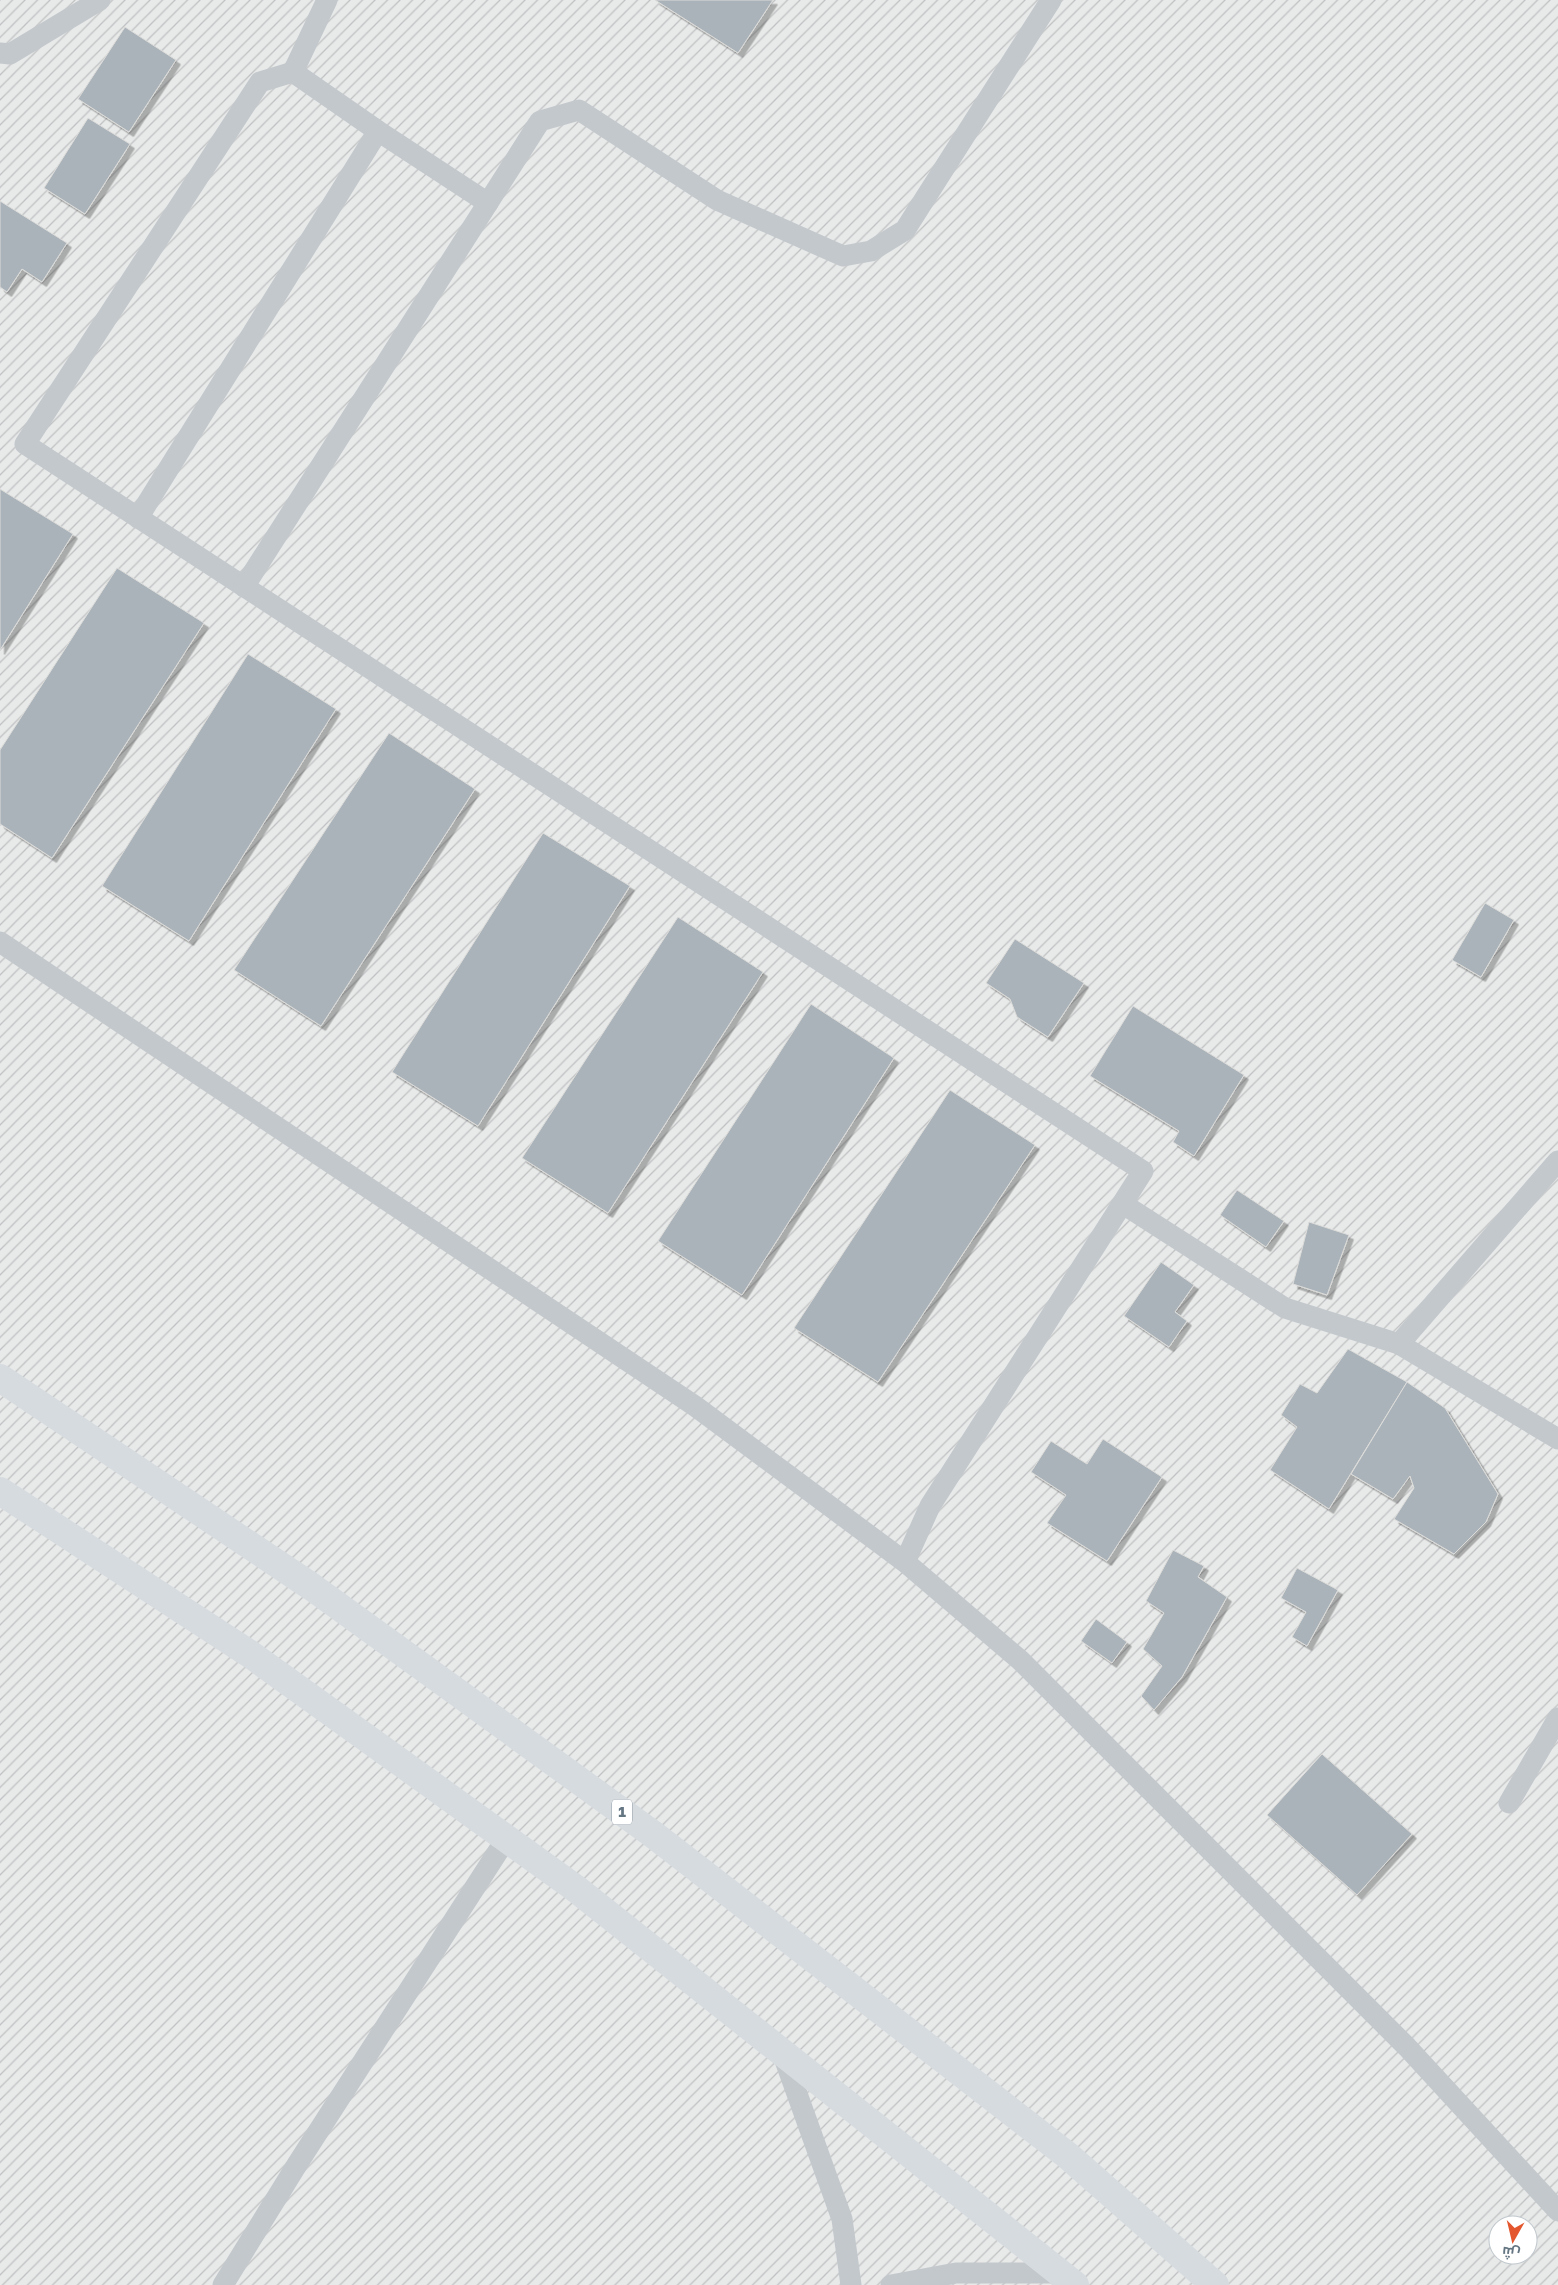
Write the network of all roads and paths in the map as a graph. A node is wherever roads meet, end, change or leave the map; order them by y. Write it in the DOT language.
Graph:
graph roads {
  1 [pos="100,0"];
  2 [pos="327,0"];
  3 [pos="1051,0"];
  4 [pos="0,53"];
  5 [pos="293,72"];
  6 [pos="378,131"];
  7 [pos="488,202"];
  8 [pos="138,518"];
  9 [pos="244,587"];
  10 [pos="0,942"];
  11 [pos="1558,1161"];
  12 [pos="1122,1204"];
  13 [pos="1398,1344"];
  14 [pos="0,1378"];
  15 [pos="1558,1439"];
  16 [pos="0,1490"];
  17 [pos="905,1562"];
  18 [pos="1558,1718"];
  19 [pos="1509,1803"];
  20 [pos="506,1839"];
  21 [pos="782,2052"];
  22 [pos="1558,2210"];
  23 [pos="1068,2279"];
  24 [pos="224,2285"];
  25 [pos="851,2285"];
  26 [pos="891,2285"];
  27 [pos="1215,2285"];
  1 -- 4 [label="lane"];
  2 -- 5 [label="lane"];
  3 -- 7 [label="lane"];
  5 -- 6 [label="lane"];
  5 -- 8 [label="lane"];
  6 -- 7 [label="lane"];
  6 -- 8 [label="lane"];
  7 -- 9 [label="lane"];
  8 -- 9 [label="lane"];
  9 -- 12 [label="lane"];
  10 -- 17 [label="lane"];
  11 -- 13 [label="lane"];
  12 -- 13 [label="lane"];
  12 -- 17 [label="lane"];
  13 -- 15 [label="lane"];
  14 -- 27 [label="highway, 1"];
  16 -- 20 [label="highway"];
  17 -- 22 [label="lane"];
  18 -- 19 [label="lane"];
  20 -- 21 [label="highway"];
  20 -- 24 [label="lane"];
  21 -- 23 [label="highway"];
  21 -- 25 [label="lane"];
  23 -- 26 [label="lane"];
}
